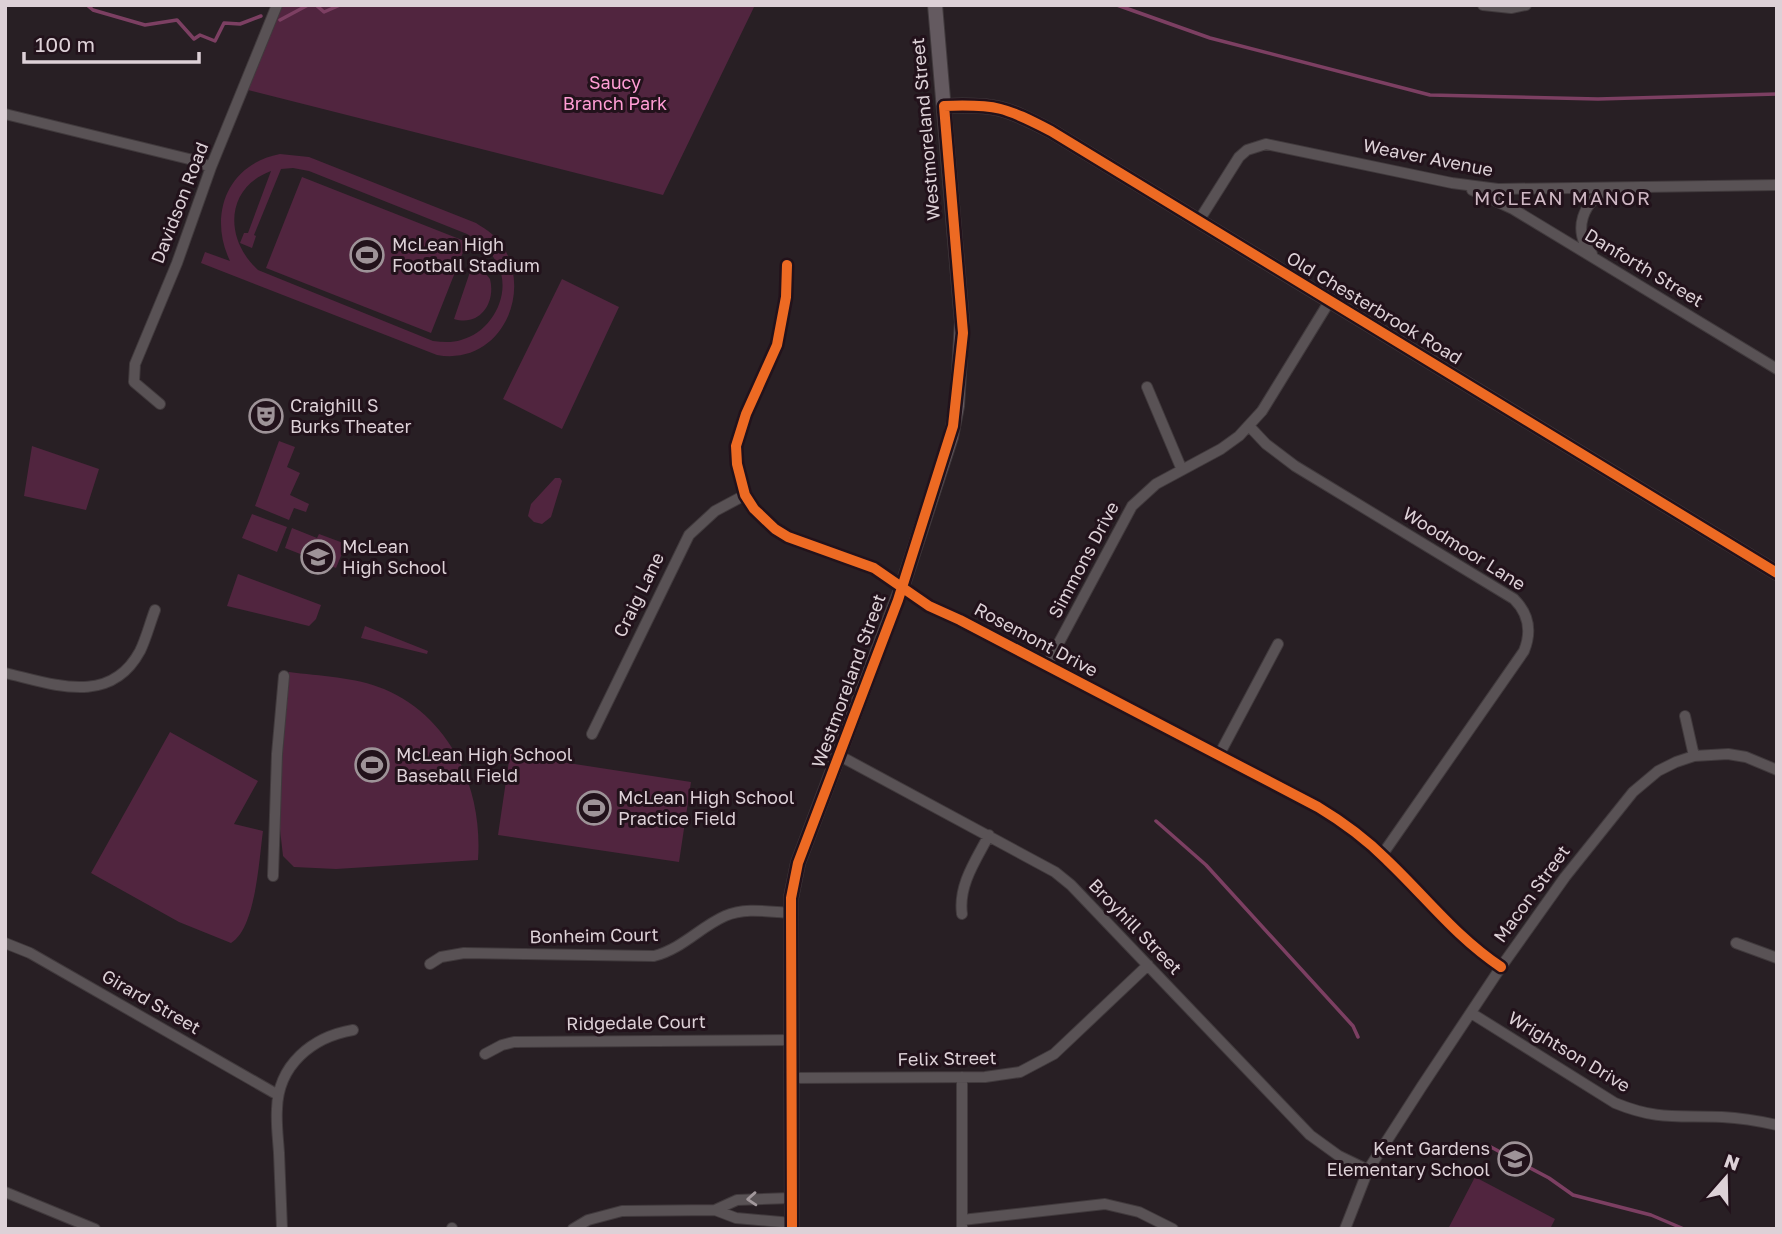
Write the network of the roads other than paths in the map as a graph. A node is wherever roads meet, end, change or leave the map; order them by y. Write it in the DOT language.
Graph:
graph roads {
  1 [pos="276,5"];
  2 [pos="935,5"];
  3 [pos="1483,5"];
  4 [pos="1526,5"];
  5 [pos="944,106"];
  6 [pos="5,114"];
  7 [pos="211,167"];
  8 [pos="1452,183"];
  9 [pos="1777,185"];
  10 [pos="1613,188"];
  11 [pos="1198,222"];
  12 [pos="1597,260"];
  13 [pos="787,265"];
  14 [pos="1329,302"];
  15 [pos="1777,369"];
  16 [pos="1147,387"];
  17 [pos="160,404"];
  18 [pos="1249,426"];
  19 [pos="1182,470"];
  20 [pos="746,495"];
  21 [pos="1777,573"];
  22 [pos="902,587"];
  23 [pos="155,610"];
  24 [pos="1278,644"];
  25 [pos="1047,666"];
  26 [pos="5,673"];
  27 [pos="284,676"];
  28 [pos="1685,716"];
  29 [pos="592,734"];
  30 [pos="1219,755"];
  31 [pos="840,756"];
  32 [pos="1695,756"];
  33 [pos="1777,770"];
  34 [pos="989,835"];
  35 [pos="1382,855"];
  36 [pos="273,876"];
  37 [pos="791,913"];
  38 [pos="962,914"];
  39 [pos="5,943"];
  40 [pos="1736,943"];
  41 [pos="1777,958"];
  42 [pos="430,964"];
  43 [pos="1148,965"];
  44 [pos="1501,967"];
  45 [pos="1471,1013"];
  46 [pos="352,1030"];
  47 [pos="791,1040"];
  48 [pos="485,1054"];
  49 [pos="962,1077"];
  50 [pos="791,1078"];
  51 [pos="278,1096"];
  52 [pos="1777,1125"];
  53 [pos="1368,1170"];
  54 [pos="5,1192"];
  55 [pos="792,1198"];
  56 [pos="715,1210"];
  57 [pos="962,1224"];
  58 [pos="792,1226"];
  59 [pos="95,1229"];
  60 [pos="282,1229"];
  61 [pos="573,1229"];
  62 [pos="1173,1229"];
  63 [pos="1345,1229"];
  1 -- 7 [label="street, Davidson Road"];
  2 -- 5 [label="main road, Westmoreland Street"];
  3 -- 4 [label="street"];
  5 -- 11 [label="main road, Old Chesterbrook Road"];
  5 -- 22 [label="main road, Westmoreland Street"];
  6 -- 7 [label="street"];
  7 -- 17 [label="street, Davidson Road"];
  8 -- 10 [label="street, Weaver Avenue"];
  8 -- 11 [label="street, Weaver Avenue"];
  8 -- 12 [label="street, Danforth Street"];
  9 -- 10 [label="street, Weaver Avenue"];
  10 -- 12 [label="street"];
  11 -- 14 [label="main road, Old Chesterbrook Road"];
  12 -- 15 [label="street, Danforth Street"];
  13 -- 20 [label="street, Rosemont Drive"];
  14 -- 18 [label="street, Simmons Drive"];
  14 -- 21 [label="main road, Old Chesterbrook Road"];
  16 -- 19 [label="street"];
  18 -- 19 [label="street, Simmons Drive"];
  18 -- 35 [label="street, Woodmoor Lane"];
  19 -- 25 [label="street, Simmons Drive"];
  20 -- 22 [label="street, Rosemont Drive"];
  20 -- 29 [label="street, Craig Lane"];
  22 -- 25 [label="street, Rosemont Drive"];
  22 -- 31 [label="main road, Westmoreland Street"];
  23 -- 26 [label="street"];
  24 -- 30 [label="street"];
  25 -- 30 [label="street, Rosemont Drive"];
  27 -- 36 [label="street"];
  28 -- 32 [label="street"];
  30 -- 35 [label="street, Rosemont Drive"];
  31 -- 34 [label="street, Broyhill Street"];
  31 -- 37 [label="main road, Westmoreland Street"];
  32 -- 33 [label="street, Macon Street"];
  32 -- 44 [label="street, Macon Street"];
  34 -- 38 [label="street"];
  34 -- 43 [label="street, Broyhill Street"];
  35 -- 44 [label="street, Rosemont Drive"];
  37 -- 42 [label="street, Bonheim Court"];
  37 -- 47 [label="main road, Westmoreland Street"];
  39 -- 51 [label="street, Girard Street"];
  40 -- 41 [label="street"];
  43 -- 49 [label="street, Felix Street"];
  43 -- 53 [label="street, Broyhill Street"];
  44 -- 45 [label="street, Macon Street"];
  45 -- 52 [label="street, Wrightson Drive"];
  45 -- 53 [label="street, Macon Street"];
  46 -- 51 [label="street"];
  47 -- 48 [label="street, Ridgedale Court"];
  47 -- 50 [label="main road, Westmoreland Street"];
  49 -- 50 [label="street, Felix Street"];
  49 -- 57 [label="street"];
  50 -- 55 [label="main road, Westmoreland Street"];
  51 -- 60 [label="street"];
  53 -- 63 [label="street, Macon Street"];
  54 -- 59 [label="street"];
  55 -- 56 [label="street, one-way"];
  55 -- 58 [label="main road, Westmoreland Street"];
  56 -- 58 [label="street"];
  56 -- 61 [label="street"];
  57 -- 62 [label="street"];
}
